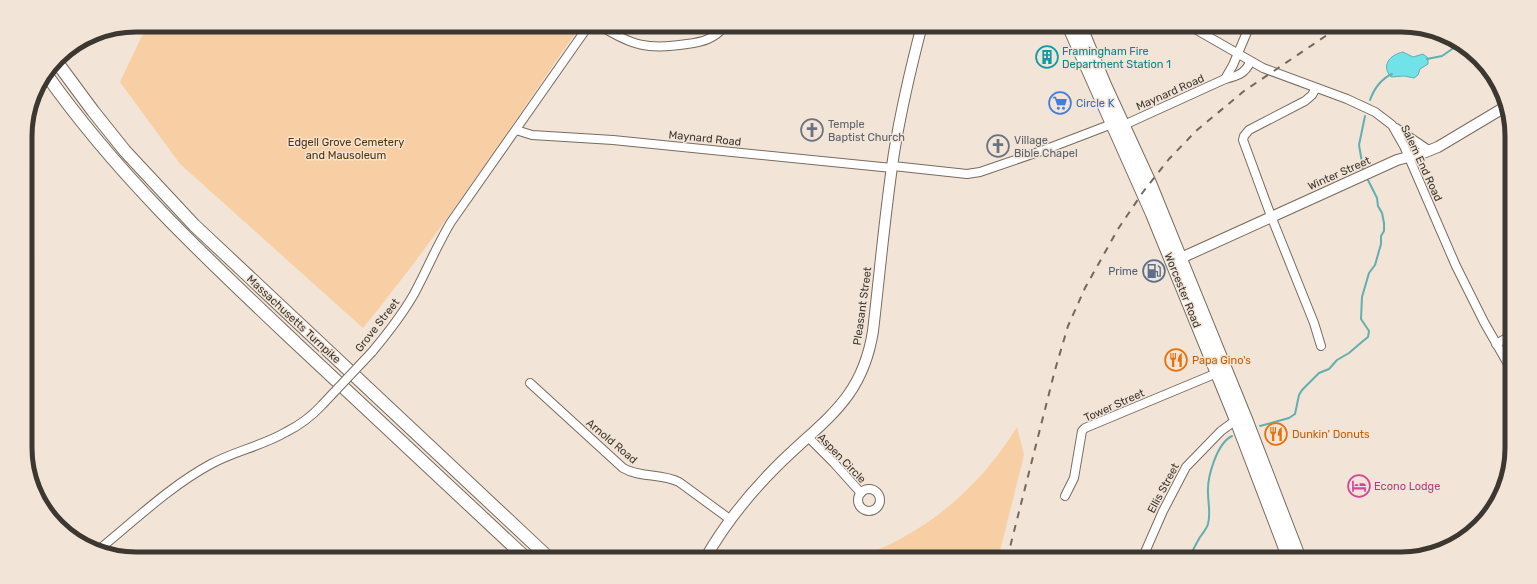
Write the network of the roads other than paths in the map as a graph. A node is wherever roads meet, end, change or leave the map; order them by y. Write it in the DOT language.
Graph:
graph roads {
  1 [pos="584,32"];
  2 [pos="610,32"];
  3 [pos="719,32"];
  4 [pos="920,32"];
  5 [pos="1072,32"];
  6 [pos="1083,32"];
  7 [pos="1200,32"];
  8 [pos="1247,32"];
  9 [pos="1238,55"];
  10 [pos="1250,62"];
  11 [pos="59,65"];
  12 [pos="50,79"];
  13 [pos="1225,79"];
  14 [pos="1316,88"];
  15 [pos="1501,109"];
  16 [pos="1118,125"];
  17 [pos="1392,125"];
  18 [pos="516,130"];
  19 [pos="1430,151"];
  20 [pos="1408,157"];
  21 [pos="892,167"];
  22 [pos="1271,216"];
  23 [pos="1181,258"];
  24 [pos="1505,339"];
  25 [pos="1496,344"];
  26 [pos="1321,346"];
  27 [pos="1505,359"];
  28 [pos="1217,374"];
  29 [pos="530,383"];
  30 [pos="1236,420"];
  31 [pos="808,437"];
  32 [pos="861,493"];
  33 [pos="1065,496"];
  34 [pos="731,520"];
  35 [pos="103,546"];
  36 [pos="520,552"];
  37 [pos="543,552"];
  38 [pos="710,552"];
  39 [pos="1145,552"];
  40 [pos="1286,552"];
  41 [pos="1297,552"];
  1 -- 18 [label="street, Grove Street"];
  2 -- 3 [label="street"];
  4 -- 21 [label="main road, Pleasant Street"];
  5 -- 16 [label="highway, Worcester Road"];
  6 -- 16 [label="highway, Worcester Road"];
  7 -- 9 [label="street, Salem End Road"];
  8 -- 9 [label="street"];
  9 -- 10 [label="street, Salem End Road"];
  9 -- 13 [label="street"];
  10 -- 13 [label="street, Maynard Road"];
  10 -- 14 [label="street, Salem End Road"];
  11 -- 37 [label="highway, Massachusetts Turnpike"];
  12 -- 36 [label="highway, Massachusetts Turnpike"];
  13 -- 16 [label="street, Maynard Road"];
  14 -- 17 [label="street, Salem End Road"];
  14 -- 22 [label="street"];
  15 -- 19 [label="main road, Winter Street"];
  16 -- 21 [label="street, Maynard Road"];
  16 -- 23 [label="highway, Worcester Road"];
  16 -- 28 [label="highway, Worcester Road"];
  17 -- 19 [label="street"];
  17 -- 20 [label="street, Salem End Road"];
  18 -- 21 [label="street, Maynard Road"];
  18 -- 35 [label="street, Grove Street, bridge"];
  19 -- 20 [label="main road, Winter Street"];
  20 -- 22 [label="main road, Winter Street"];
  20 -- 25 [label="street, Salem End Road"];
  21 -- 31 [label="main road, Pleasant Street"];
  22 -- 23 [label="main road, Winter Street"];
  22 -- 26 [label="street"];
  23 -- 41 [label="highway, Worcester Road"];
  24 -- 25 [label="street"];
  25 -- 27 [label="street, Salem End Road"];
  28 -- 30 [label="highway, Worcester Road"];
  28 -- 33 [label="street, Tower Street"];
  29 -- 34 [label="street, Arnold Road"];
  30 -- 39 [label="street, Ellis Street"];
  30 -- 40 [label="highway, Worcester Road"];
  31 -- 32 [label="street, Aspen Circle"];
  31 -- 34 [label="main road, Pleasant Street"];
  34 -- 38 [label="main road, Pleasant Street"];
}
